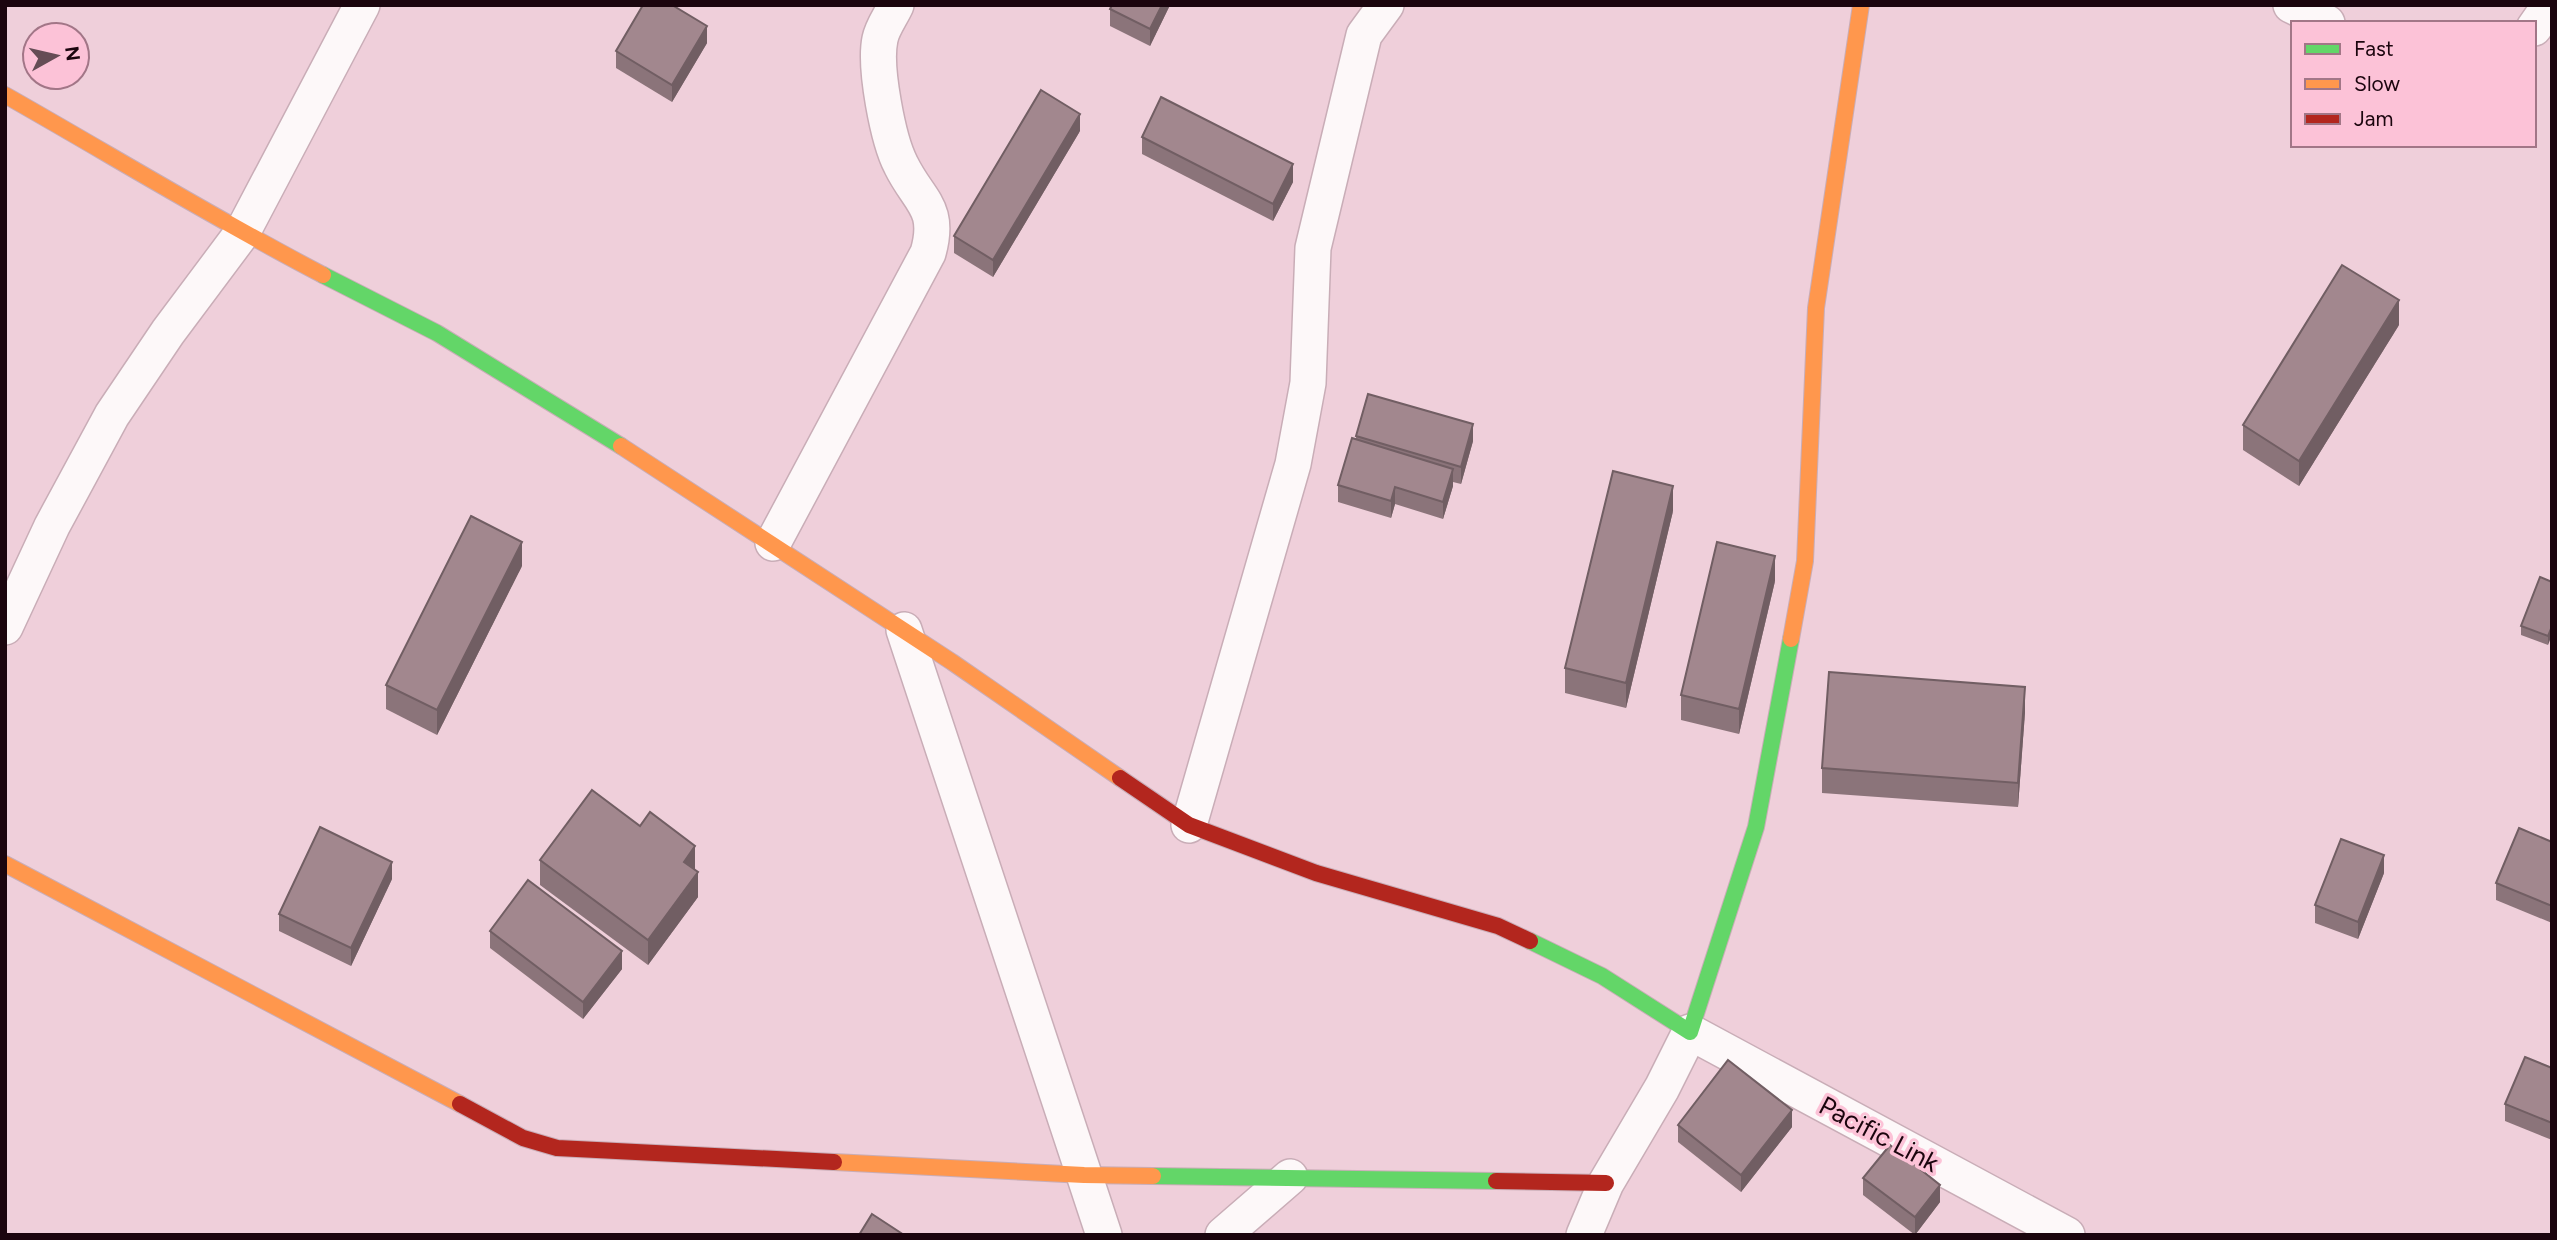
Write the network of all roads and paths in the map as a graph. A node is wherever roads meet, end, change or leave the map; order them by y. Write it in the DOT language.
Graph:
graph roads {
  1 [pos="362,5"];
  2 [pos="896,5"];
  3 [pos="1386,5"];
  4 [pos="1861,5"];
  5 [pos="2291,5"];
  6 [pos="2550,5"];
  7 [pos="2323,21"];
  8 [pos="2536,25"];
  9 [pos="5,94"];
  10 [pos="242,233"];
  11 [pos="773,544"];
  12 [pos="5,627"];
  13 [pos="904,630"];
  14 [pos="1189,825"];
  15 [pos="5,864"];
  16 [pos="1690,1032"];
  17 [pos="1084,1175"];
  18 [pos="1290,1177"];
  19 [pos="1606,1183"];
  20 [pos="1104,1235"];
  21 [pos="1223,1235"];
  22 [pos="1584,1235"];
  23 [pos="2067,1235"];
  1 -- 10 [label="street"];
  2 -- 11 [label="street"];
  3 -- 14 [label="street"];
  4 -- 16 [label="street"];
  5 -- 7 [label="street"];
  6 -- 8 [label="street"];
  9 -- 10 [label="street"];
  10 -- 11 [label="street"];
  10 -- 12 [label="street"];
  11 -- 13 [label="street"];
  13 -- 14 [label="street"];
  13 -- 17 [label="street"];
  14 -- 16 [label="street"];
  15 -- 17 [label="street"];
  16 -- 19 [label="street"];
  16 -- 23 [label="street, Pacific Link"];
  17 -- 18 [label="street"];
  17 -- 20 [label="street"];
  18 -- 19 [label="street"];
  18 -- 21 [label="street"];
  19 -- 22 [label="street"];
}
